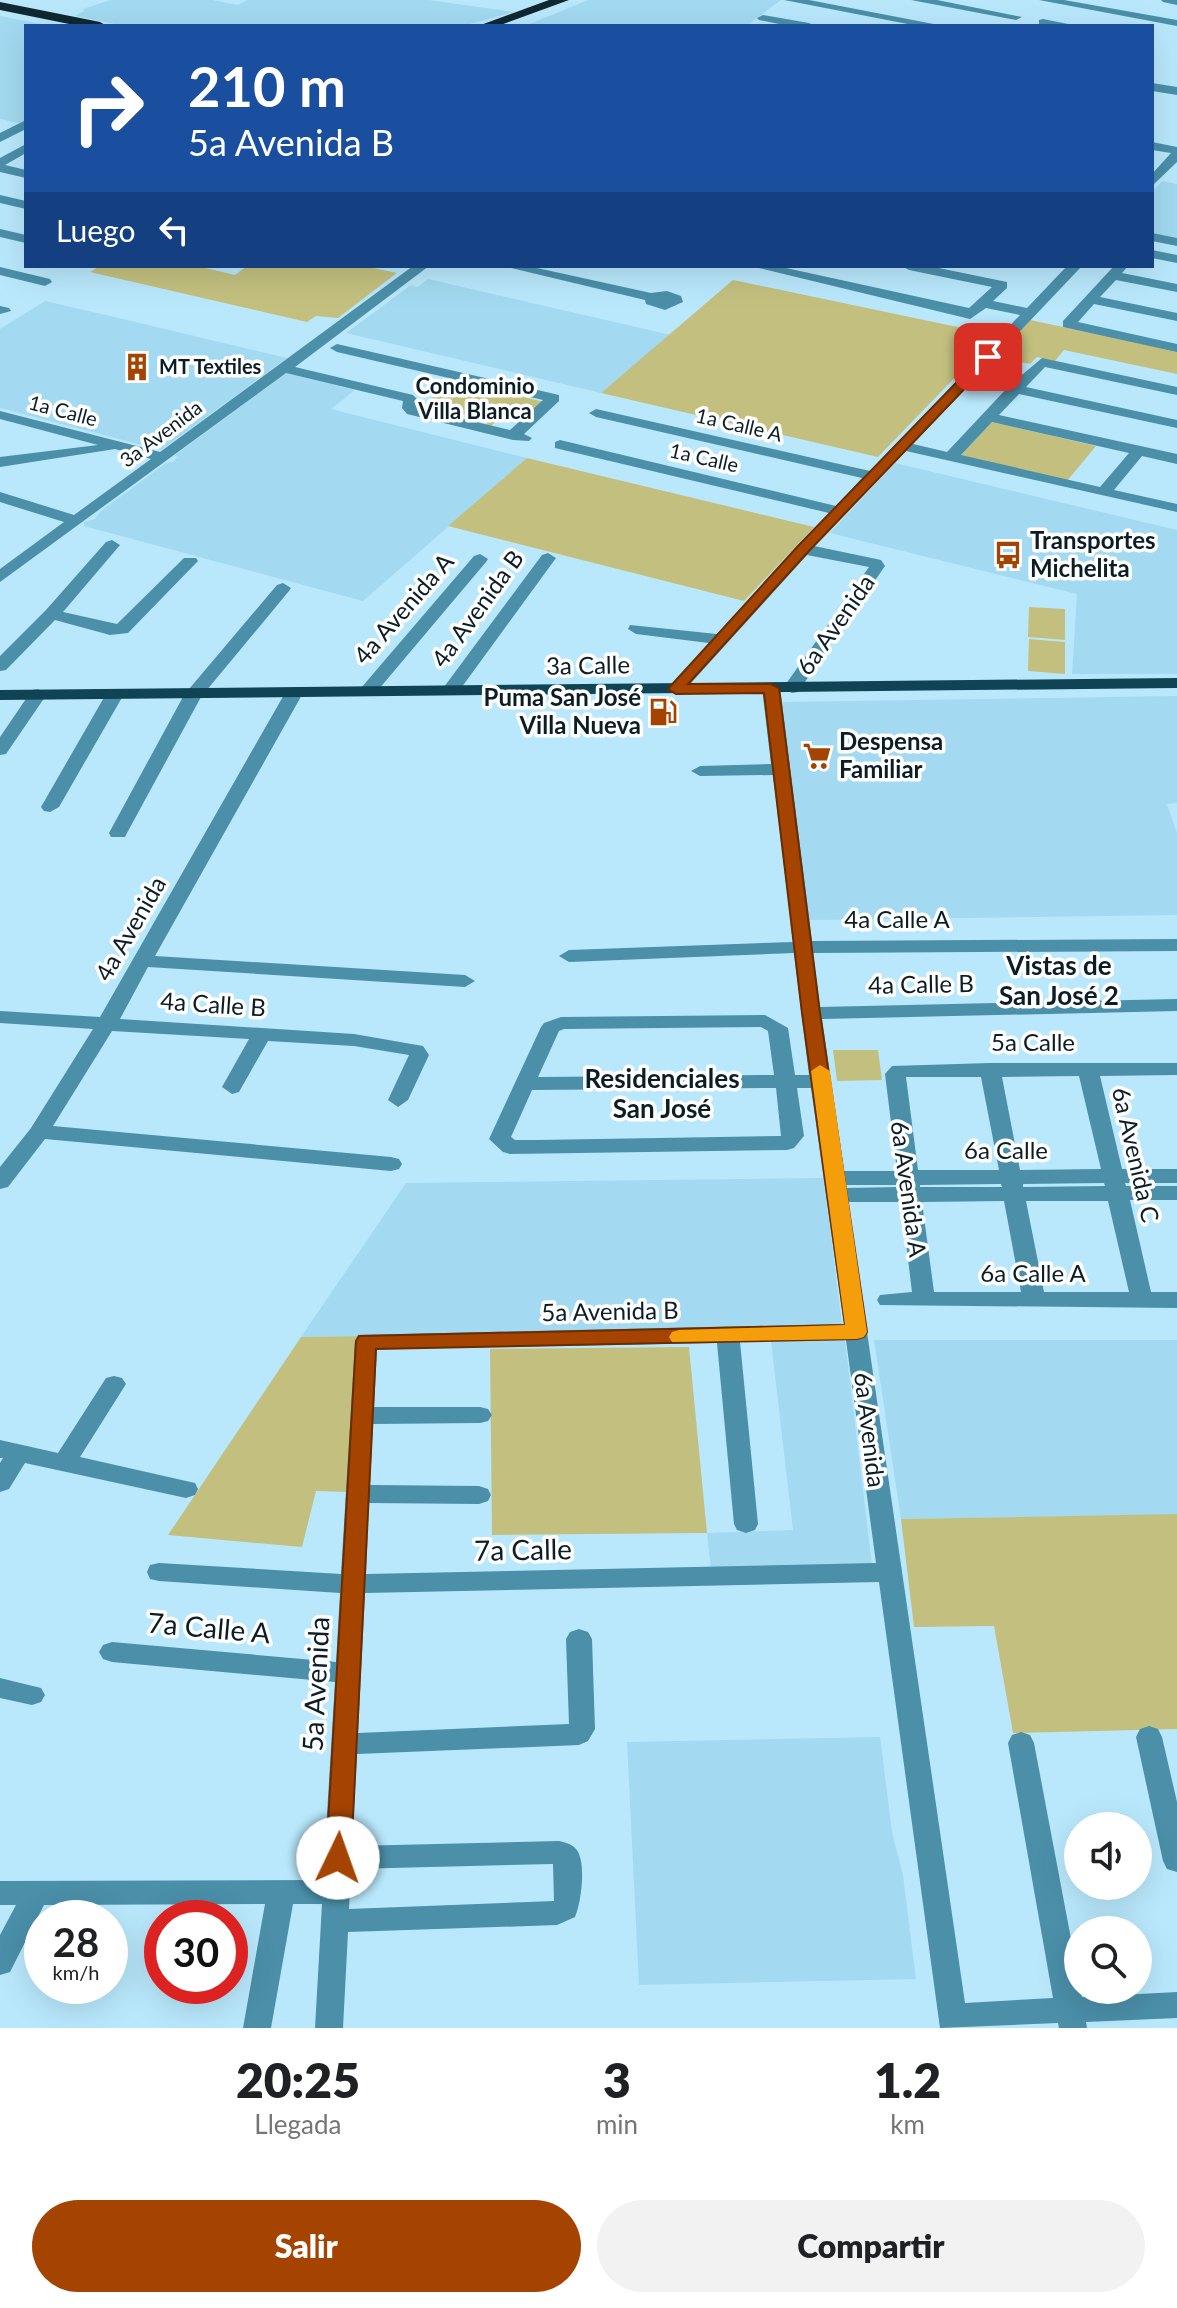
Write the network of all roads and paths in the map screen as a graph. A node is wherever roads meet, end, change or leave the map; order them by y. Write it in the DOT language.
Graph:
graph roads {
  1 [pos="562,0"];
  2 [pos="789,0"];
  3 [pos="917,0"];
  4 [pos="1048,0"];
  5 [pos="1167,0"];
  6 [pos="578,1"];
  7 [pos="1177,2"];
  8 [pos="0,9"];
  9 [pos="1016,17"];
  10 [pos="763,18"];
  11 [pos="1043,22"];
  12 [pos="1177,23"];
  13 [pos="62,24"];
  14 [pos="88,24"];
  15 [pos="491,24"];
  16 [pos="514,24"];
  17 [pos="755,24"];
  18 [pos="798,24"];
  19 [pos="927,24"];
  20 [pos="1054,24"];
  21 [pos="1154,87"];
  22 [pos="1177,91"];
  23 [pos="0,122"];
  24 [pos="23,129"];
  25 [pos="0,138"];
  26 [pos="1154,146"];
  27 [pos="24,149"];
  28 [pos="1177,152"];
  29 [pos="0,166"];
  30 [pos="24,173"];
  31 [pos="1155,176"];
  32 [pos="0,199"];
  33 [pos="24,205"];
  34 [pos="0,233"];
  35 [pos="1154,237"];
  36 [pos="24,239"];
  37 [pos="1177,242"];
  38 [pos="1154,254"];
  39 [pos="1177,259"];
  40 [pos="419,268"];
  41 [pos="519,268"];
  42 [pos="769,268"];
  43 [pos="919,268"];
  44 [pos="1073,268"];
  45 [pos="1117,270"];
  46 [pos="0,271"];
  47 [pos="45,282"];
  48 [pos="1177,288"];
  49 [pos="653,298"];
  50 [pos="1090,299"];
  51 [pos="978,307"];
  52 [pos="1033,310"];
  53 [pos="1177,317"];
  54 [pos="1177,348"];
  55 [pos="339,362"];
  56 [pos="283,368"];
  57 [pos="1014,389"];
  58 [pos="1177,391"];
  59 [pos="596,413"];
  60 [pos="0,415"];
  61 [pos="988,417"];
  62 [pos="1177,424"];
  63 [pos="560,445"];
  64 [pos="903,446"];
  65 [pos="120,447"];
  66 [pos="1138,451"];
  67 [pos="163,457"];
  68 [pos="950,457"];
  69 [pos="1177,459"];
  70 [pos="0,462"];
  71 [pos="873,476"];
  72 [pos="1104,492"];
  73 [pos="0,497"];
  74 [pos="1171,510"];
  75 [pos="839,511"];
  76 [pos="76,521"];
  77 [pos="112,545"];
  78 [pos="803,549"];
  79 [pos="548,558"];
  80 [pos="477,559"];
  81 [pos="190,561"];
  82 [pos="1,575"];
  83 [pos="283,588"];
  84 [pos="52,614"];
  85 [pos="636,629"];
  86 [pos="720,639"];
  87 [pos="0,666"];
  88 [pos="1177,683"];
  89 [pos="372,686"];
  90 [pos="782,688"];
  91 [pos="676,689"];
  92 [pos="450,691"];
  93 [pos="294,693"];
  94 [pos="38,694"];
  95 [pos="115,694"];
  96 [pos="0,695"];
  97 [pos="193,695"];
  98 [pos="0,750"];
  99 [pos="781,769"];
  100 [pos="700,771"];
  101 [pos="50,807"];
  102 [pos="118,833"];
  103 [pos="1177,945"];
  104 [pos="804,947"];
  105 [pos="569,956"];
  106 [pos="142,961"];
  107 [pos="465,981"];
  108 [pos="1177,1005"];
  109 [pos="811,1013"];
  110 [pos="0,1017"];
  111 [pos="107,1023"];
  112 [pos="262,1034"];
  113 [pos="990,1069"];
  114 [pos="1088,1069"];
  115 [pos="1177,1069"];
  116 [pos="893,1078"];
  117 [pos="786,1081"];
  118 [pos="822,1081"];
  119 [pos="525,1084"];
  120 [pos="232,1087"];
  121 [pos="398,1100"];
  122 [pos="39,1132"];
  123 [pos="391,1164"];
  124 [pos="1177,1176"];
  125 [pos="0,1182"];
  126 [pos="1115,1184"];
  127 [pos="1012,1185"];
  128 [pos="908,1186"];
  129 [pos="837,1187"];
  130 [pos="1177,1193"];
  131 [pos="888,1300"];
  132 [pos="924,1300"];
  133 [pos="1034,1300"];
  134 [pos="1142,1300"];
  135 [pos="1177,1300"];
  136 [pos="857,1332"];
  137 [pos="728,1336"];
  138 [pos="365,1344"];
  139 [pos="114,1384"];
  140 [pos="480,1415"];
  141 [pos="362,1416"];
  142 [pos="10,1451"];
  143 [pos="65,1462"];
  144 [pos="0,1483"];
  145 [pos="186,1489"];
  146 [pos="358,1494"];
  147 [pos="479,1495"];
  148 [pos="746,1524"];
  149 [pos="159,1572"];
  150 [pos="888,1572"];
  151 [pos="354,1584"];
  152 [pos="579,1639"];
  153 [pos="112,1652"];
  154 [pos="348,1673"];
  155 [pos="0,1688"];
  156 [pos="32,1695"];
  157 [pos="1149,1737"];
  158 [pos="1021,1743"];
  159 [pos="344,1744"];
  160 [pos="338,1858"];
  161 [pos="1177,1861"];
  162 [pos="281,1892"];
  163 [pos="337,1892"];
  164 [pos="0,1893"];
  165 [pos="36,1893"];
  166 [pos="335,1921"];
  167 [pos="0,1963"];
  168 [pos="1177,2005"];
  169 [pos="1072,2018"];
  170 [pos="953,2022"];
  171 [pos="257,2028"];
  172 [pos="329,2028"];
  1 -- 15 [label="highway"];
  2 -- 10 [label="street"];
  2 -- 19 [label="street"];
  3 -- 9 [label="street"];
  4 -- 12 [label="street"];
  5 -- 7 [label="street"];
  6 -- 16 [label="highway"];
  8 -- 13 [label="highway"];
  8 -- 14 [label="highway"];
  10 -- 17 [label="street"];
  10 -- 18 [label="street"];
  11 -- 20 [label="street"];
  21 -- 22 [label="street"];
  23 -- 24 [label="street"];
  24 -- 25 [label="street"];
  26 -- 28 [label="street"];
  27 -- 29 [label="street"];
  28 -- 31 [label="street"];
  29 -- 30 [label="street"];
  32 -- 33 [label="street"];
  34 -- 36 [label="street"];
  35 -- 37 [label="street"];
  38 -- 39 [label="street"];
  40 -- 56 [label="street, 3a Avenida"];
  41 -- 49 [label="street"];
  42 -- 51 [label="street"];
  43 -- 51 [label="street"];
  44 -- 52 [label="street"];
  45 -- 48 [label="street"];
  45 -- 50 [label="street"];
  46 -- 47 [label="street"];
  50 -- 53 [label="street"];
  50 -- 54 [label="street"];
  51 -- 52 [label="street"];
  52 -- 64 [label="street"];
  55 -- 55 [label="street"];
  55 -- 56 [label="street"];
  56 -- 67 [label="street, 3a Avenida"];
  57 -- 58 [label="street"];
  57 -- 61 [label="street"];
  57 -- 62 [label="street"];
  59 -- 71 [label="street, 1a Calle A"];
  60 -- 65 [label="street, 1a Calle"];
  61 -- 66 [label="street"];
  61 -- 68 [label="street"];
  63 -- 75 [label="street, 1a Calle"];
  64 -- 68 [label="street"];
  64 -- 71 [label="street"];
  65 -- 67 [label="street, 1a Calle"];
  65 -- 70 [label="street"];
  66 -- 69 [label="street"];
  66 -- 72 [label="street"];
  67 -- 76 [label="street, 3a Avenida"];
  68 -- 72 [label="street"];
  71 -- 75 [label="street"];
  72 -- 74 [label="street"];
  73 -- 76 [label="street"];
  75 -- 78 [label="street"];
  76 -- 82 [label="street, 3a Avenida"];
  77 -- 84 [label="street"];
  78 -- 86 [label="street"];
  78 -- 90 [label="street, 6a Avenida"];
  79 -- 92 [label="street, 4a Avenida B"];
  80 -- 89 [label="street, 4a Avenida A"];
  81 -- 84 [label="street"];
  83 -- 97 [label="street"];
  84 -- 87 [label="street"];
  85 -- 86 [label="street"];
  86 -- 91 [label="street"];
  88 -- 90 [label="main road, 3a Calle"];
  89 -- 92 [label="main road, 3a Calle"];
  89 -- 93 [label="main road, 3a Calle"];
  90 -- 91 [label="main road, 3a Calle"];
  90 -- 99 [label="street, 6a Avenida"];
  91 -- 92 [label="main road, 3a Calle"];
  93 -- 97 [label="main road, 3a Calle"];
  93 -- 106 [label="street, 4a Avenida"];
  94 -- 95 [label="main road, 3a Calle"];
  94 -- 96 [label="main road, 3a Calle"];
  94 -- 98 [label="street"];
  95 -- 97 [label="main road, 3a Calle"];
  95 -- 101 [label="street"];
  97 -- 102 [label="street"];
  99 -- 100 [label="street"];
  99 -- 104 [label="street, 6a Avenida"];
  103 -- 104 [label="street, 4a Calle A"];
  104 -- 105 [label="street, 4a Calle A"];
  104 -- 109 [label="street, 6a Avenida"];
  106 -- 107 [label="street"];
  106 -- 111 [label="street, 4a Avenida"];
  108 -- 109 [label="street, 4a Calle B"];
  109 -- 118 [label="street, 6a Avenida"];
  110 -- 111 [label="street, 4a Calle B"];
  111 -- 112 [label="street, 4a Calle B"];
  111 -- 122 [label="street, 4a Avenida"];
  112 -- 120 [label="street"];
  112 -- 121 [label="street, 4a Calle B"];
  113 -- 114 [label="street, 5a Calle"];
  113 -- 116 [label="street, 5a Calle"];
  113 -- 127 [label="street"];
  114 -- 115 [label="street, 5a Calle"];
  114 -- 126 [label="street, 6a Avenida C"];
  116 -- 128 [label="street, 6a Avenida A"];
  117 -- 118 [label="street"];
  117 -- 119 [label="street"];
  117 -- 119 [label="street"];
  117 -- 119 [label="street"];
  118 -- 129 [label="street, 6a Avenida"];
  122 -- 123 [label="street"];
  122 -- 125 [label="street, 4a Avenida"];
  124 -- 126 [label="street, 6a Calle"];
  126 -- 127 [label="street, 6a Calle"];
  126 -- 130 [label="street, 6a Calle"];
  126 -- 134 [label="street, 6a Avenida C"];
  127 -- 128 [label="street, 6a Calle"];
  127 -- 133 [label="street"];
  128 -- 129 [label="street, 6a Calle"];
  128 -- 132 [label="street, 6a Avenida A"];
  129 -- 136 [label="street, 6a Avenida"];
  131 -- 132 [label="street, 6a Calle A"];
  132 -- 133 [label="street, 6a Calle A"];
  133 -- 134 [label="street, 6a Calle A"];
  134 -- 135 [label="street, 6a Calle A"];
  136 -- 137 [label="street, 5a Avenida B"];
  136 -- 150 [label="street, 6a Avenida"];
  137 -- 138 [label="street, 5a Avenida B"];
  137 -- 148 [label="street"];
  138 -- 141 [label="street, 5a Avenida"];
  139 -- 143 [label="street"];
  140 -- 141 [label="street"];
  141 -- 146 [label="street, 5a Avenida"];
  142 -- 143 [label="street"];
  142 -- 144 [label="street"];
  143 -- 145 [label="street"];
  146 -- 147 [label="street"];
  146 -- 151 [label="street, 5a Avenida"];
  149 -- 151 [label="street, 7a Calle"];
  150 -- 151 [label="street, 7a Calle"];
  150 -- 170 [label="street, 6a Avenida"];
  151 -- 154 [label="street, 5a Avenida"];
  152 -- 159 [label="street"];
  153 -- 154 [label="street, 7a Calle A"];
  154 -- 159 [label="street, 5a Avenida"];
  155 -- 156 [label="street"];
  157 -- 161 [label="street"];
  158 -- 169 [label="street"];
  159 -- 160 [label="street, 5a Avenida"];
  160 -- 163 [label="street, 5a Avenida"];
  160 -- 166 [label="street"];
  162 -- 163 [label="street"];
  162 -- 165 [label="street"];
  162 -- 171 [label="street"];
  163 -- 166 [label="street, 5a Avenida"];
  164 -- 165 [label="street"];
  165 -- 167 [label="street"];
  166 -- 172 [label="street, 5a Avenida"];
  168 -- 169 [label="street"];
  169 -- 170 [label="street"];
}
